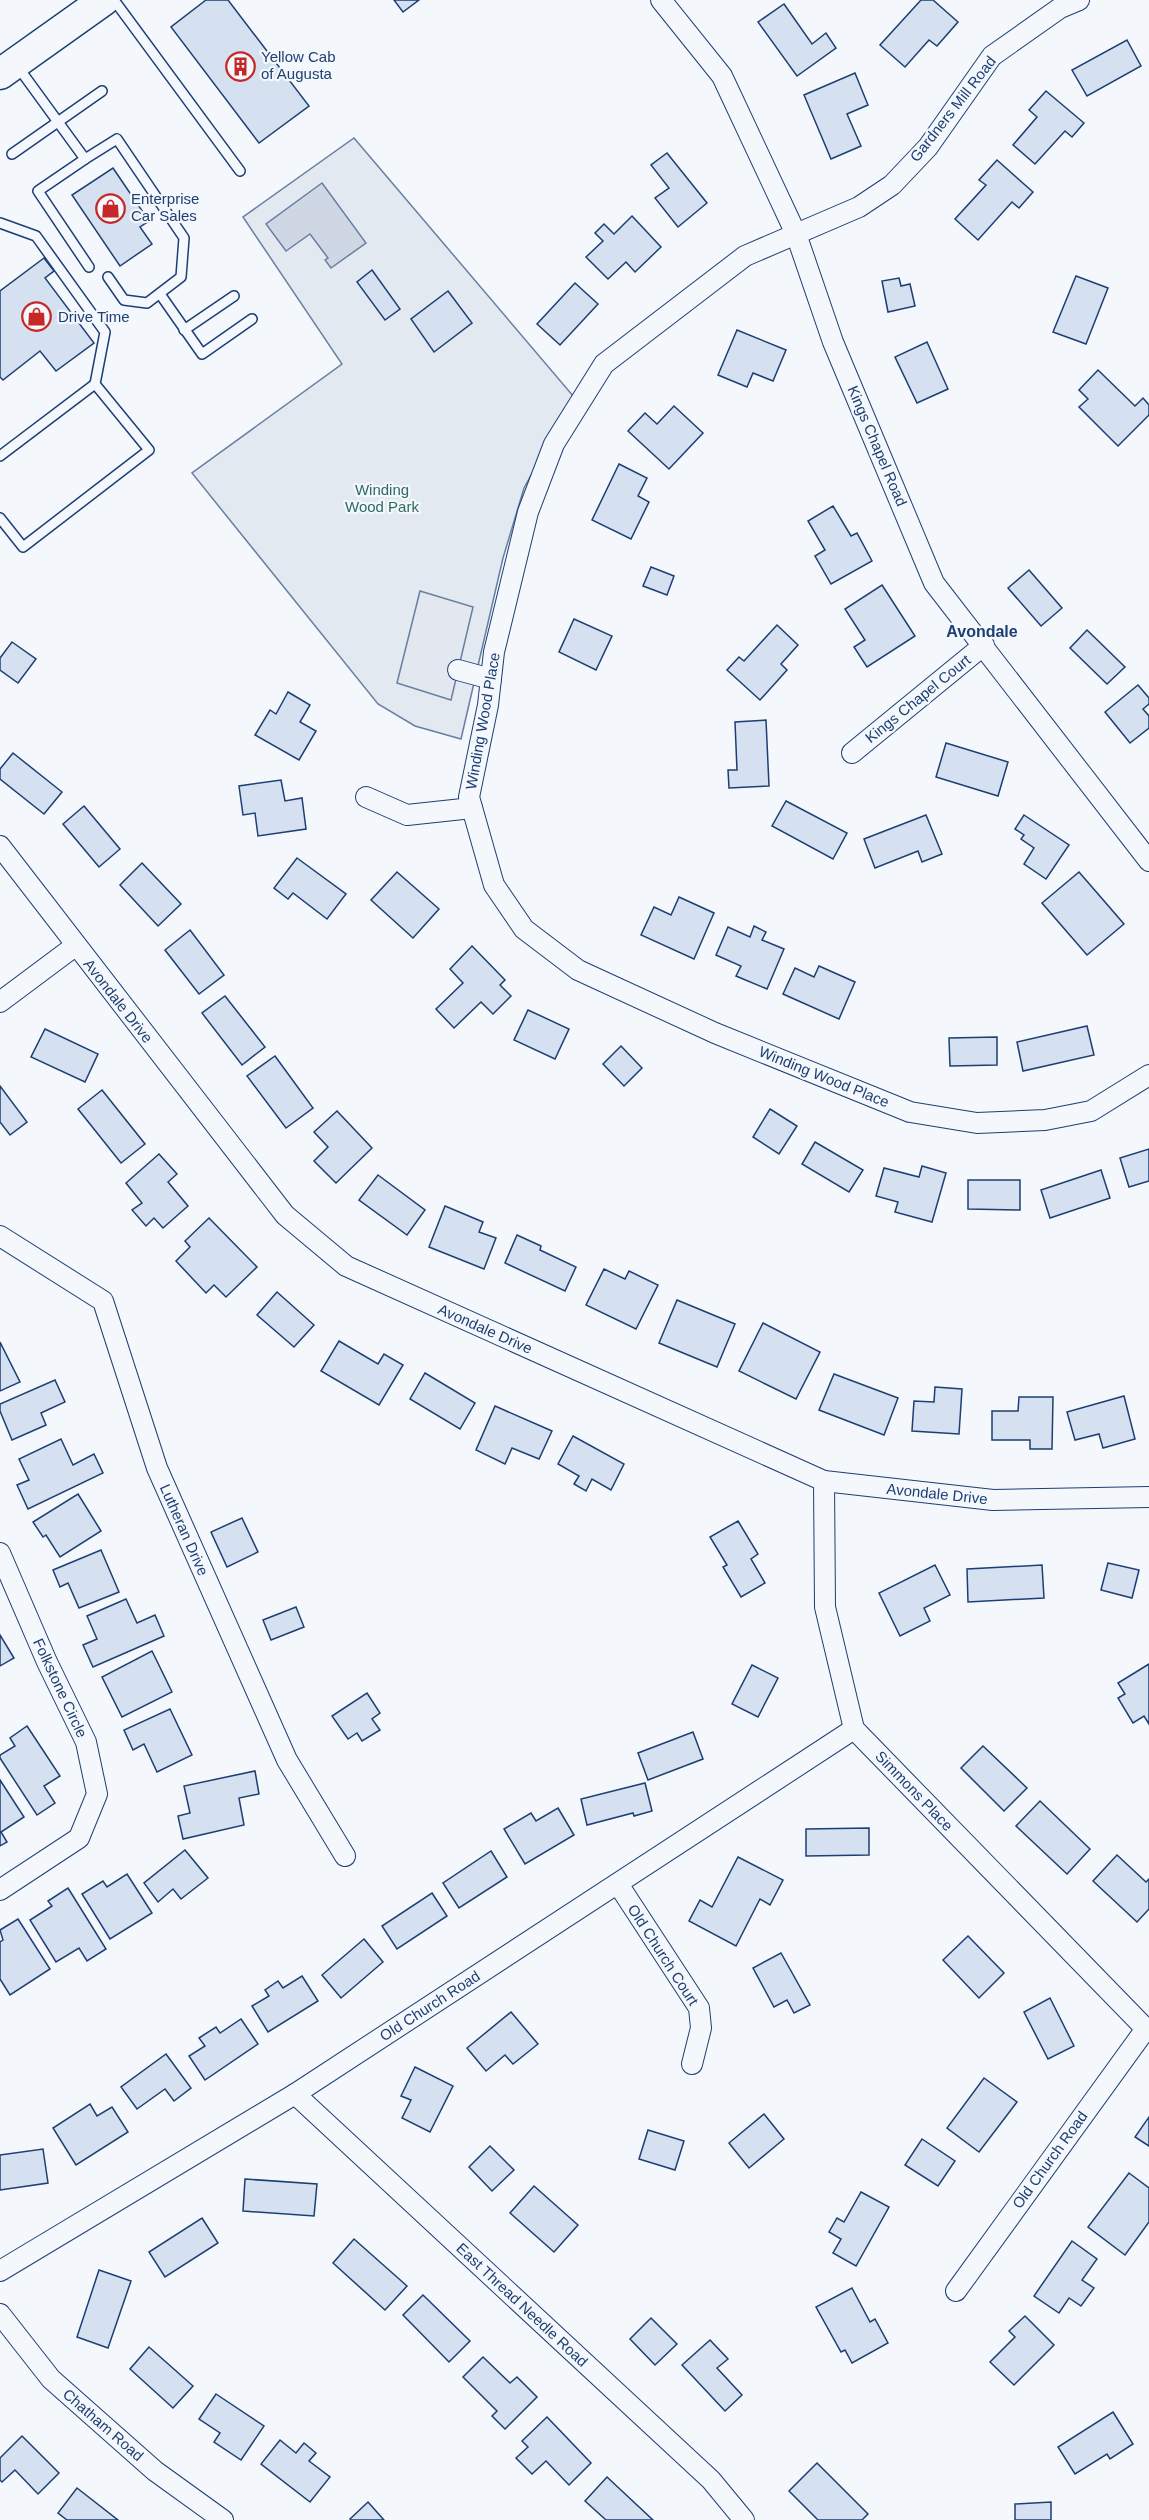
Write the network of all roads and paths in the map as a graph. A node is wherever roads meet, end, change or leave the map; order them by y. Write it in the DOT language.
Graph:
graph roads {
  1 [pos="104,0"];
  2 [pos="114,0"];
  3 [pos="661,0"];
  4 [pos="1079,0"];
  5 [pos="8,68"];
  6 [pos="102,91"];
  7 [pos="58,122"];
  8 [pos="12,154"];
  9 [pos="85,159"];
  10 [pos="240,171"];
  11 [pos="0,223"];
  12 [pos="796,234"];
  13 [pos="89,267"];
  14 [pos="108,278"];
  15 [pos="160,294"];
  16 [pos="234,296"];
  17 [pos="252,319"];
  18 [pos="184,330"];
  19 [pos="95,384"];
  20 [pos="0,456"];
  21 [pos="0,518"];
  22 [pos="984,645"];
  23 [pos="458,670"];
  24 [pos="492,679"];
  25 [pos="852,753"];
  26 [pos="366,797"];
  27 [pos="472,808"];
  28 [pos="0,846"];
  29 [pos="1149,861"];
  30 [pos="75,946"];
  31 [pos="0,1002"];
  32 [pos="1149,1075"];
  33 [pos="0,1236"];
  34 [pos="824,1481"];
  35 [pos="1149,1497"];
  36 [pos="0,1553"];
  37 [pos="854,1729"];
  38 [pos="345,1856"];
  39 [pos="618,1884"];
  40 [pos="0,1890"];
  41 [pos="1147,2031"];
  42 [pos="692,2064"];
  43 [pos="295,2094"];
  44 [pos="0,2271"];
  45 [pos="956,2291"];
  46 [pos="0,2314"];
  47 [pos="223,2520"];
  48 [pos="744,2520"];
  1 -- 5 [label="main road"];
  2 -- 10 [label="lane"];
  3 -- 12 [label="street, Kings Chapel Road"];
  4 -- 12 [label="street, Gardners Mill Road"];
  5 -- 7 [label="lane"];
  6 -- 7 [label="lane"];
  7 -- 8 [label="lane"];
  7 -- 9 [label="lane"];
  9 -- 13 [label="lane"];
  9 -- 15 [label="lane"];
  11 -- 19 [label="lane"];
  12 -- 22 [label="street, Kings Chapel Road"];
  12 -- 24 [label="street, Winding Wood Place"];
  14 -- 15 [label="lane"];
  15 -- 18 [label="lane"];
  16 -- 18 [label="lane"];
  17 -- 18 [label="lane"];
  19 -- 20 [label="lane"];
  19 -- 21 [label="lane"];
  22 -- 25 [label="street, Kings Chapel Court"];
  22 -- 29 [label="street, Kings Chapel Road"];
  23 -- 24 [label="street"];
  24 -- 27 [label="street, Winding Wood Place"];
  26 -- 27 [label="street"];
  27 -- 32 [label="street, Winding Wood Place"];
  28 -- 30 [label="street, Avondale Drive"];
  30 -- 31 [label="street"];
  30 -- 34 [label="street, Avondale Drive"];
  33 -- 38 [label="street, Lutheran Drive"];
  34 -- 35 [label="street, Avondale Drive"];
  34 -- 37 [label="street"];
  36 -- 40 [label="street, Folkstone Circle"];
  37 -- 39 [label="street, Old Church Road"];
  37 -- 41 [label="street, Simmons Place"];
  39 -- 42 [label="street, Old Church Court"];
  39 -- 43 [label="street, Old Church Road"];
  41 -- 45 [label="street, Old Church Road"];
  43 -- 44 [label="street, Old Church Road"];
  43 -- 48 [label="street, East Thread Needle Road"];
  46 -- 47 [label="street, Chatham Road"];
}
